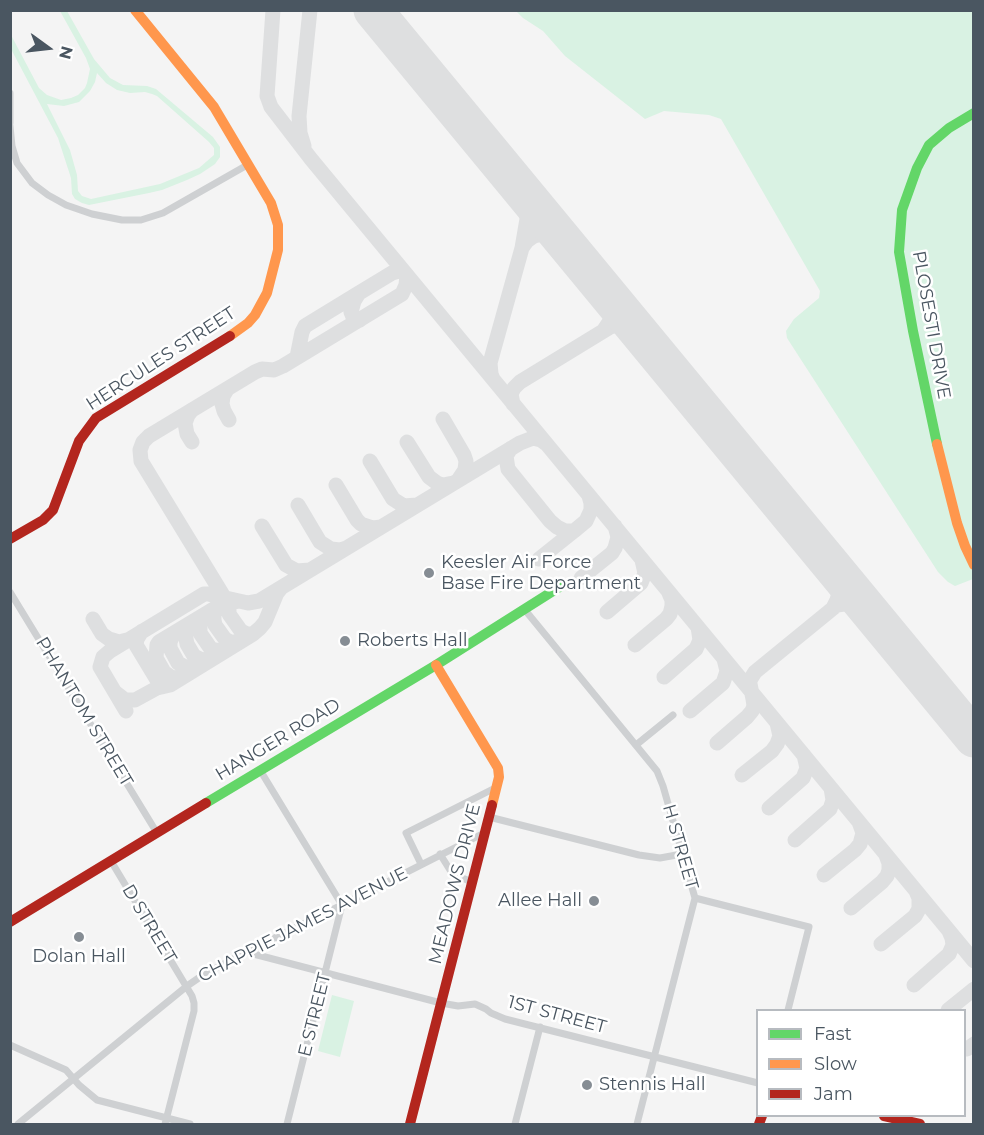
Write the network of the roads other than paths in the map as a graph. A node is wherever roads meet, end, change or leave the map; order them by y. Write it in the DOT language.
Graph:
graph roads {
  1 [pos="135,10"];
  2 [pos="10,93"];
  3 [pos="974,113"];
  4 [pos="10,124"];
  5 [pos="249,164"];
  6 [pos="10,539"];
  7 [pos="974,565"];
  8 [pos="561,586"];
  9 [pos="10,592"];
  10 [pos="525,610"];
  11 [pos="436,665"];
  12 [pos="673,715"];
  13 [pos="636,745"];
  14 [pos="260,770"];
  15 [pos="497,787"];
  16 [pos="489,817"];
  17 [pos="486,832"];
  18 [pos="157,833"];
  19 [pos="440,854"];
  20 [pos="682,854"];
  21 [pos="111,861"];
  22 [pos="420,864"];
  23 [pos="472,882"];
  24 [pos="695,898"];
  25 [pos="342,905"];
  26 [pos="10,922"];
  27 [pos="246,952"];
  28 [pos="325,973"];
  29 [pos="187,986"];
  30 [pos="441,1004"];
  31 [pos="791,1009"];
  32 [pos="540,1027"];
  33 [pos="10,1046"];
  34 [pos="654,1057"];
  35 [pos="73,1078"];
  36 [pos="756,1082"];
  37 [pos="903,1118"];
  38 [pos="165,1122"];
  39 [pos="18,1125"];
  40 [pos="190,1125"];
  41 [pos="287,1125"];
  42 [pos="410,1125"];
  43 [pos="515,1125"];
  44 [pos="637,1125"];
  45 [pos="920,1125"];
  1 -- 5 [label="street, HERCULES STREET"];
  2 -- 4 [label="street"];
  3 -- 7 [label="street, PLOSESTI DRIVE"];
  4 -- 5 [label="street"];
  5 -- 6 [label="street, HERCULES STREET"];
  8 -- 10 [label="street, HANGER ROAD"];
  9 -- 18 [label="street, PHANTOM STREET"];
  10 -- 11 [label="street, HANGER ROAD"];
  10 -- 13 [label="street, H STREET"];
  11 -- 14 [label="street, HANGER ROAD"];
  11 -- 15 [label="street, MEADOWS DRIVE"];
  12 -- 13 [label="street"];
  13 -- 20 [label="street, H STREET"];
  14 -- 18 [label="street, HANGER ROAD"];
  14 -- 25 [label="street"];
  15 -- 16 [label="street, MEADOWS DRIVE"];
  15 -- 22 [label="street"];
  16 -- 17 [label="street, MEADOWS DRIVE"];
  16 -- 20 [label="street"];
  17 -- 19 [label="street, CHAPPIE JAMES AVENUE"];
  17 -- 23 [label="street, MEADOWS DRIVE"];
  18 -- 21 [label="street, HANGER ROAD"];
  19 -- 22 [label="street, CHAPPIE JAMES AVENUE"];
  19 -- 23 [label="street"];
  20 -- 24 [label="street, H STREET"];
  21 -- 26 [label="street, HANGER ROAD"];
  21 -- 29 [label="street, D STREET"];
  22 -- 25 [label="street, CHAPPIE JAMES AVENUE"];
  23 -- 30 [label="street, MEADOWS DRIVE"];
  24 -- 31 [label="street"];
  24 -- 34 [label="street, H STREET"];
  25 -- 27 [label="street, CHAPPIE JAMES AVENUE"];
  25 -- 28 [label="street, E STREET"];
  27 -- 28 [label="street, 1ST STREET"];
  27 -- 29 [label="street, CHAPPIE JAMES AVENUE"];
  28 -- 30 [label="street, 1ST STREET"];
  28 -- 41 [label="street, E STREET"];
  29 -- 35 [label="street, CHAPPIE JAMES AVENUE"];
  29 -- 38 [label="street, D STREET"];
  30 -- 32 [label="street, 1ST STREET"];
  30 -- 42 [label="street, MEADOWS DRIVE"];
  32 -- 34 [label="street, 1ST STREET"];
  32 -- 43 [label="street"];
  33 -- 35 [label="street"];
  34 -- 36 [label="street, 1ST STREET"];
  34 -- 44 [label="street, H STREET"];
  35 -- 38 [label="street"];
  35 -- 39 [label="street, CHAPPIE JAMES AVENUE"];
  37 -- 45 [label="street"];
  38 -- 40 [label="street"];
}
